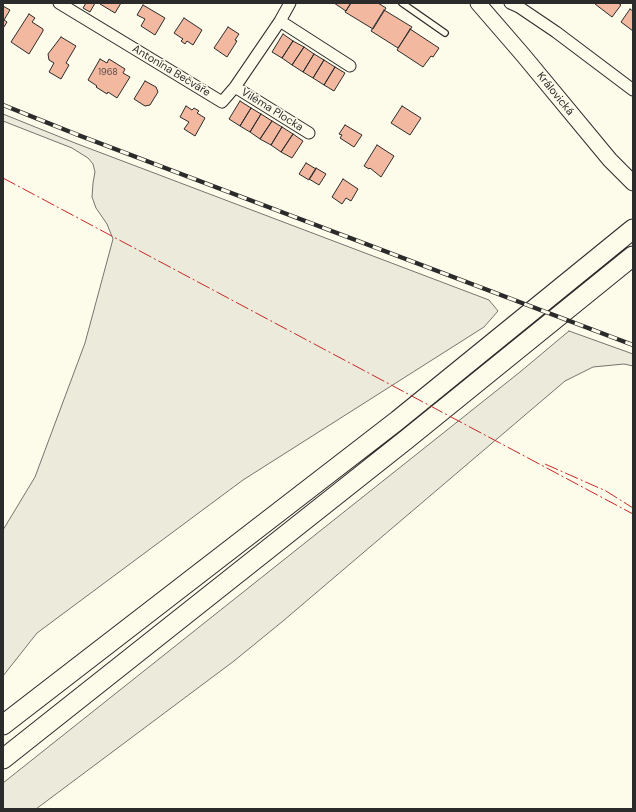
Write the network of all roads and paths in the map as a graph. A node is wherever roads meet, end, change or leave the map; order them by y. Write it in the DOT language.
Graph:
graph roads {
  1 [pos="59,3"];
  2 [pos="290,3"];
  3 [pos="402,3"];
  4 [pos="478,3"];
  5 [pos="510,3"];
  6 [pos="280,21"];
  7 [pos="445,33"];
  8 [pos="350,66"];
  9 [pos="235,87"];
  10 [pos="633,90"];
  11 [pos="309,133"];
  12 [pos="633,183"];
  13 [pos="633,229"];
  14 [pos="633,256"];
  15 [pos="3,725"];
  16 [pos="3,759"];
  1 -- 9 [label="street, Antonína Bečváře"];
  2 -- 6 [label="street, Antonína Bečváře"];
  3 -- 7 [label="lane"];
  4 -- 12 [label="main road, Královická"];
  5 -- 10 [label="street"];
  6 -- 8 [label="street"];
  6 -- 9 [label="street, Antonína Bečváře"];
  9 -- 11 [label="street, Viléma Plocka"];
  13 -- 15 [label="highway"];
  14 -- 16 [label="highway"];
}
